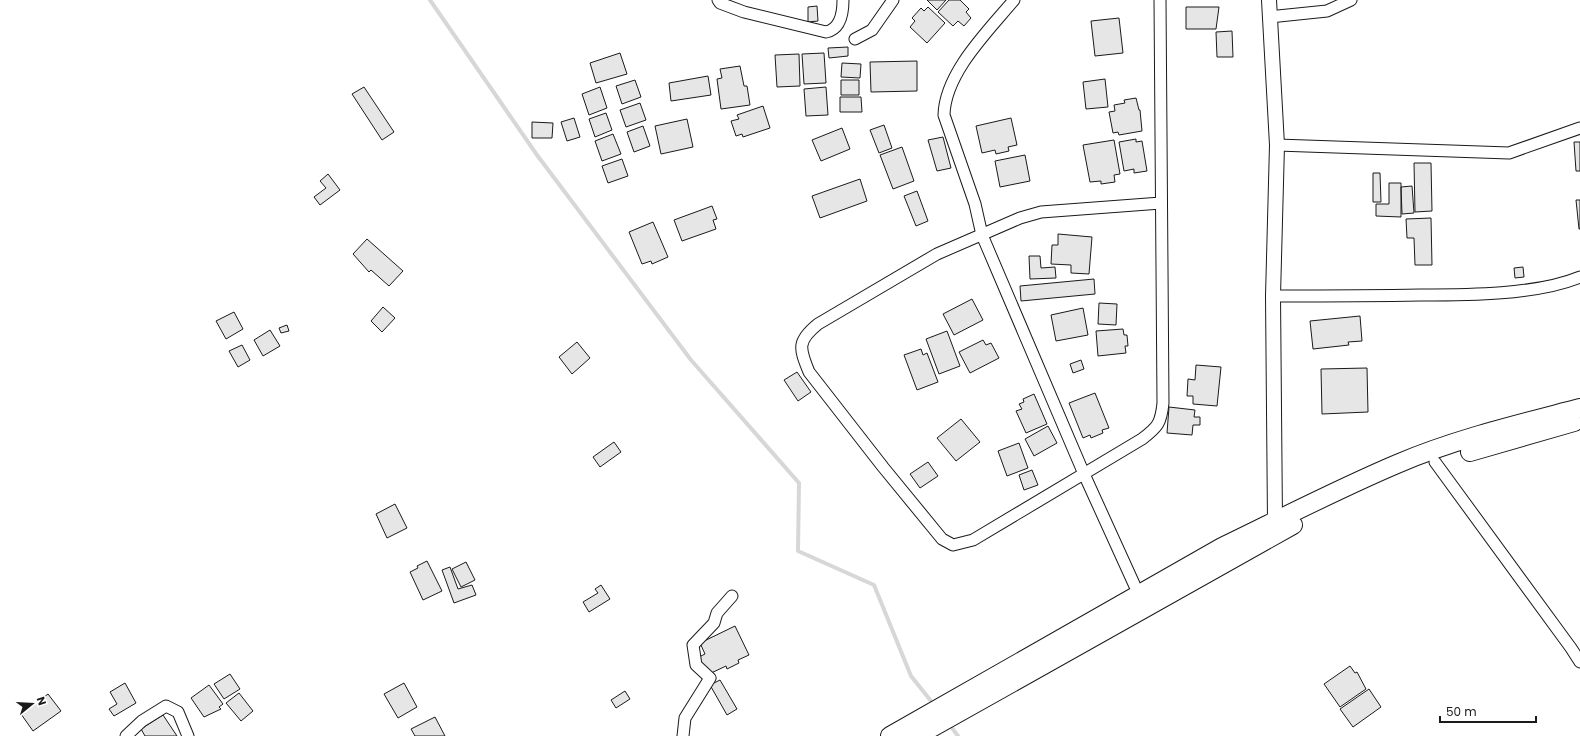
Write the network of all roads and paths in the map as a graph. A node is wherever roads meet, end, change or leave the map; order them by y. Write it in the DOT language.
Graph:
graph roads {
  1 [pos="718,0"];
  2 [pos="843,0"];
  3 [pos="894,0"];
  4 [pos="1014,0"];
  5 [pos="1160,0"];
  6 [pos="1269,0"];
  7 [pos="1351,0"];
  8 [pos="1269,17"];
  9 [pos="855,39"];
  10 [pos="1580,128"];
  11 [pos="1277,145"];
  12 [pos="1161,203"];
  13 [pos="982,235"];
  14 [pos="1580,277"];
  15 [pos="1273,296"];
  16 [pos="1580,408"];
  17 [pos="1580,421"];
  18 [pos="1435,462"];
  19 [pos="1084,474"];
  20 [pos="1275,521"];
  21 [pos="1139,595"];
  22 [pos="732,596"];
  23 [pos="1580,662"];
  24 [pos="126,736"];
  25 [pos="188,736"];
  26 [pos="683,736"];
  27 [pos="890,736"];
  28 [pos="917,736"];
  1 -- 2 [label="street"];
  3 -- 9 [label="street"];
  4 -- 13 [label="street"];
  5 -- 12 [label="street"];
  6 -- 8 [label="street"];
  7 -- 8 [label="street"];
  8 -- 11 [label="street"];
  10 -- 11 [label="street"];
  11 -- 15 [label="street"];
  12 -- 13 [label="street"];
  12 -- 19 [label="street"];
  13 -- 19 [label="street"];
  13 -- 19 [label="street"];
  14 -- 15 [label="street"];
  15 -- 20 [label="street"];
  16 -- 20 [label="main road"];
  17 -- 18 [label="main road"];
  18 -- 23 [label="street"];
  18 -- 28 [label="main road"];
  19 -- 21 [label="street"];
  20 -- 21 [label="main road"];
  21 -- 27 [label="main road"];
  22 -- 26 [label="street"];
  24 -- 25 [label="street"];
}
